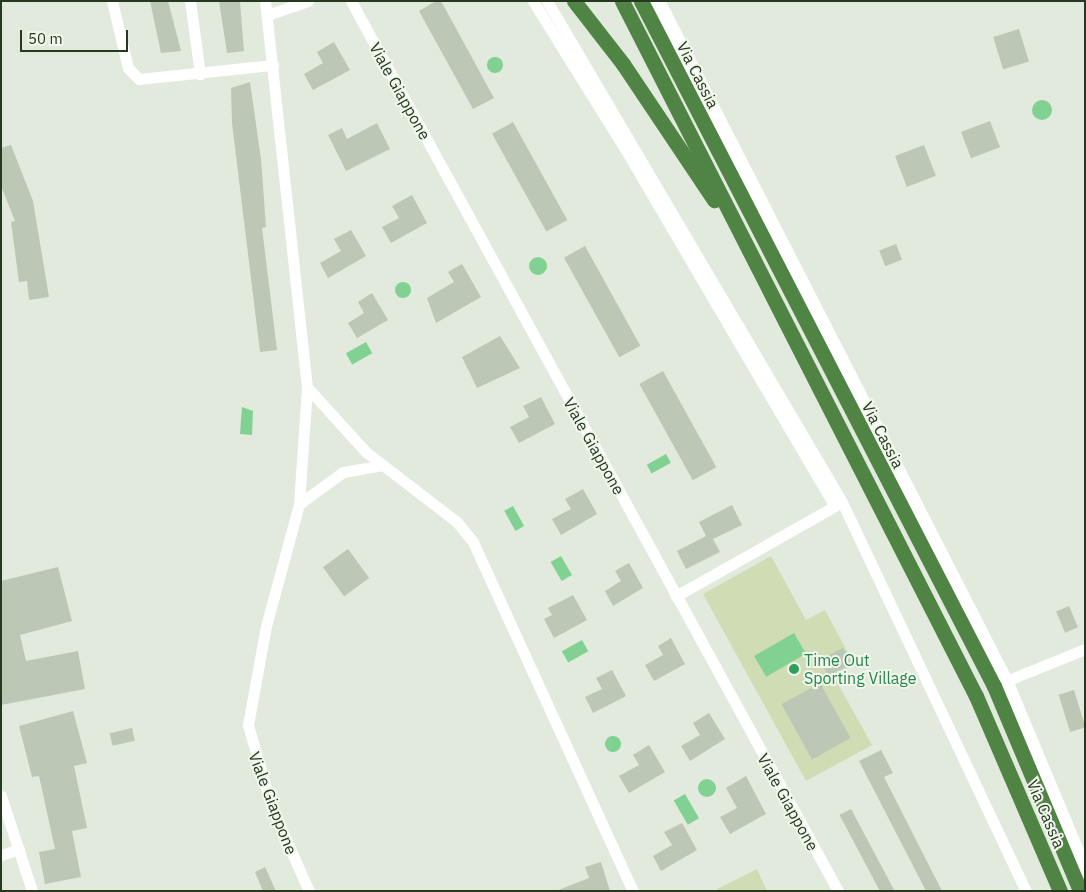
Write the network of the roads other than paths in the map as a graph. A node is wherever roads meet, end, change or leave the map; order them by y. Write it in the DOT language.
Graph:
graph roads {
  1 [pos="112,1"];
  2 [pos="190,1"];
  3 [pos="265,1"];
  4 [pos="308,1"];
  5 [pos="351,1"];
  6 [pos="533,1"];
  7 [pos="547,1"];
  8 [pos="574,1"];
  9 [pos="622,1"];
  10 [pos="641,1"];
  11 [pos="658,1"];
  12 [pos="667,1"];
  13 [pos="267,15"];
  14 [pos="668,20"];
  15 [pos="273,65"];
  16 [pos="200,74"];
  17 [pos="726,208"];
  18 [pos="307,387"];
  19 [pos="382,465"];
  20 [pos="299,504"];
  21 [pos="676,596"];
  22 [pos="1085,649"];
  23 [pos="1006,681"];
  24 [pos="1,796"];
  25 [pos="18,849"];
  26 [pos="1,855"];
  27 [pos="1085,870"];
  28 [pos="32,891"];
  29 [pos="310,891"];
  30 [pos="633,891"];
  31 [pos="838,891"];
  32 [pos="1026,891"];
  33 [pos="1060,891"];
  34 [pos="1080,891"];
  1 -- 16 [label="street"];
  2 -- 16 [label="street"];
  3 -- 13 [label="street, Viale Giappone"];
  4 -- 13 [label="street"];
  5 -- 21 [label="street, Viale Giappone"];
  6 -- 21 [label="street"];
  7 -- 32 [label="street"];
  8 -- 17 [label="highway"];
  9 -- 17 [label="highway, Via Cassia"];
  10 -- 34 [label="highway, Via Cassia"];
  11 -- 14 [label="street"];
  12 -- 14 [label="street"];
  13 -- 15 [label="street, Viale Giappone"];
  14 -- 23 [label="street"];
  15 -- 16 [label="street"];
  15 -- 18 [label="street, Viale Giappone"];
  17 -- 33 [label="highway, Via Cassia"];
  18 -- 19 [label="street"];
  18 -- 20 [label="street, Viale Giappone"];
  19 -- 20 [label="street"];
  19 -- 30 [label="street"];
  20 -- 29 [label="street, Viale Giappone"];
  21 -- 31 [label="street, Viale Giappone"];
  22 -- 23 [label="street"];
  23 -- 27 [label="street"];
  24 -- 25 [label="street"];
  25 -- 26 [label="street"];
  25 -- 28 [label="street"];
}
